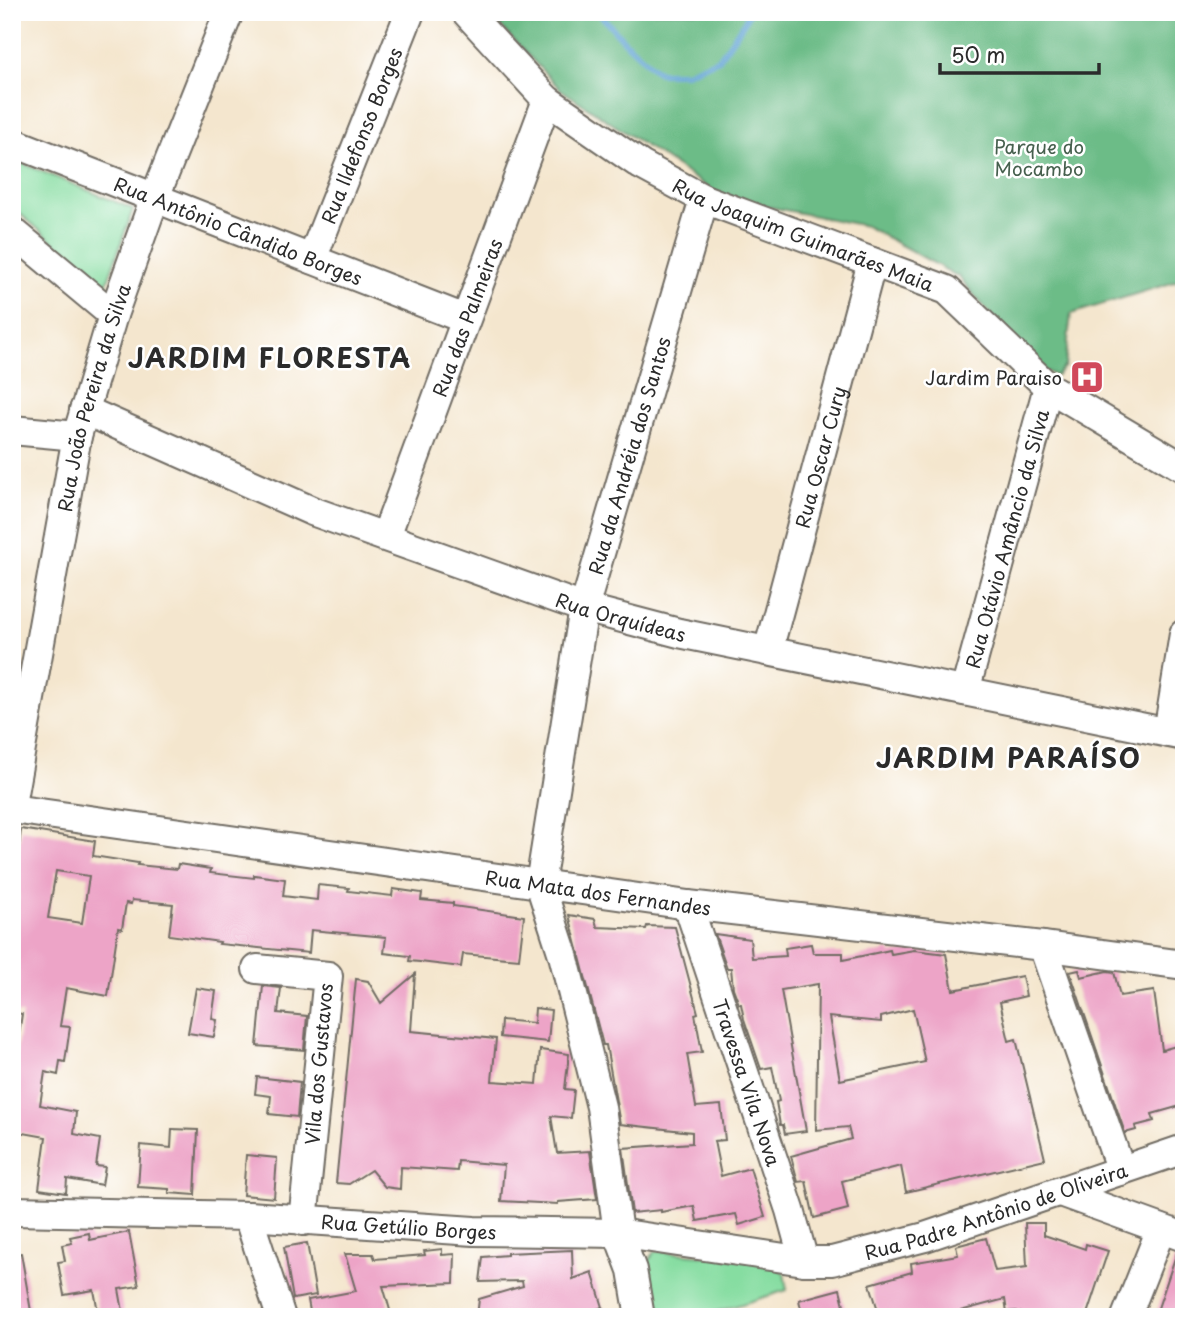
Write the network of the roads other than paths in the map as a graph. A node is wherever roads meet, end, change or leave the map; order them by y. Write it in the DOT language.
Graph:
graph roads {
  1 [pos="410,12"];
  2 [pos="466,12"];
  3 [pos="225,14"];
  4 [pos="547,100"];
  5 [pos="12,142"];
  6 [pos="155,197"];
  7 [pos="704,199"];
  8 [pos="12,231"];
  9 [pos="312,259"];
  10 [pos="872,262"];
  11 [pos="113,315"];
  12 [pos="465,319"];
  13 [pos="1048,387"];
  14 [pos="80,423"];
  15 [pos="12,430"];
  16 [pos="1184,468"];
  17 [pos="386,536"];
  18 [pos="584,608"];
  19 [pos="1184,634"];
  20 [pos="768,651"];
  21 [pos="965,691"];
  22 [pos="1176,735"];
  23 [pos="12,799"];
  24 [pos="12,809"];
  25 [pos="540,884"];
  26 [pos="688,905"];
  27 [pos="1043,946"];
  28 [pos="1184,965"];
  29 [pos="257,969"];
  30 [pos="1184,1149"];
  31 [pos="1121,1171"];
  32 [pos="1060,1192"];
  33 [pos="12,1211"];
  34 [pos="248,1216"];
  35 [pos="303,1221"];
  36 [pos="618,1233"];
  37 [pos="1172,1233"];
  38 [pos="804,1261"];
  39 [pos="281,1317"];
  40 [pos="640,1317"];
  41 [pos="1126,1317"];
  1 -- 9 [label="street, Rua Ildefonso Borges"];
  2 -- 4 [label="street, Rua Joaquim Guimarães Maia"];
  3 -- 6 [label="street, Rua João Pereira da Silva"];
  4 -- 7 [label="street, Rua Joaquim Guimarães Maia"];
  4 -- 12 [label="street, Rua das Palmeiras"];
  5 -- 6 [label="street, Rua Antônio Cândido Borges"];
  6 -- 9 [label="street, Rua Antônio Cândido Borges"];
  6 -- 11 [label="street, Rua João Pereira da Silva"];
  7 -- 10 [label="street, Rua Joaquim Guimarães Maia"];
  7 -- 18 [label="street, Rua da Andréia dos Santos"];
  8 -- 11 [label="street"];
  9 -- 12 [label="street, Rua Antônio Cândido Borges"];
  10 -- 13 [label="street, Rua Joaquim Guimarães Maia"];
  10 -- 20 [label="street, Rua Oscar Cury"];
  11 -- 14 [label="street, Rua João Pereira da Silva"];
  12 -- 17 [label="street, Rua das Palmeiras"];
  13 -- 16 [label="street, Rua Joaquim Guimarães Maia"];
  13 -- 21 [label="street, Rua Otávio Amâncio da Silva"];
  14 -- 15 [label="street, Rua Orquídeas"];
  14 -- 17 [label="street, Rua Orquídeas"];
  14 -- 23 [label="street, Rua João Pereira da Silva"];
  17 -- 18 [label="street, Rua Orquídeas"];
  18 -- 20 [label="street, Rua Orquídeas"];
  18 -- 25 [label="street, Rua da Andréia dos Santos"];
  19 -- 22 [label="street"];
  20 -- 21 [label="street, Rua Orquídeas"];
  21 -- 22 [label="street, Rua Orquídeas"];
  24 -- 25 [label="street, Rua Mata dos Fernandes"];
  25 -- 26 [label="street, Rua Mata dos Fernandes"];
  25 -- 36 [label="street"];
  26 -- 27 [label="street, Rua Mata dos Fernandes"];
  26 -- 38 [label="street, Travessa Vila Nova"];
  27 -- 28 [label="street, Rua Mata dos Fernandes"];
  27 -- 31 [label="street"];
  29 -- 35 [label="street, Vila dos Gustavos"];
  30 -- 31 [label="street, Rua Padre Antônio de Oliveira"];
  31 -- 32 [label="street, Rua Padre Antônio de Oliveira"];
  32 -- 37 [label="street"];
  32 -- 38 [label="street, Rua Padre Antônio de Oliveira"];
  33 -- 34 [label="street, Rua Getúlio Borges"];
  34 -- 35 [label="street, Rua Getúlio Borges"];
  34 -- 39 [label="street"];
  35 -- 36 [label="street, Rua Getúlio Borges"];
  36 -- 38 [label="street, Rua Getúlio Borges"];
  36 -- 40 [label="street"];
  37 -- 41 [label="street"];
}
